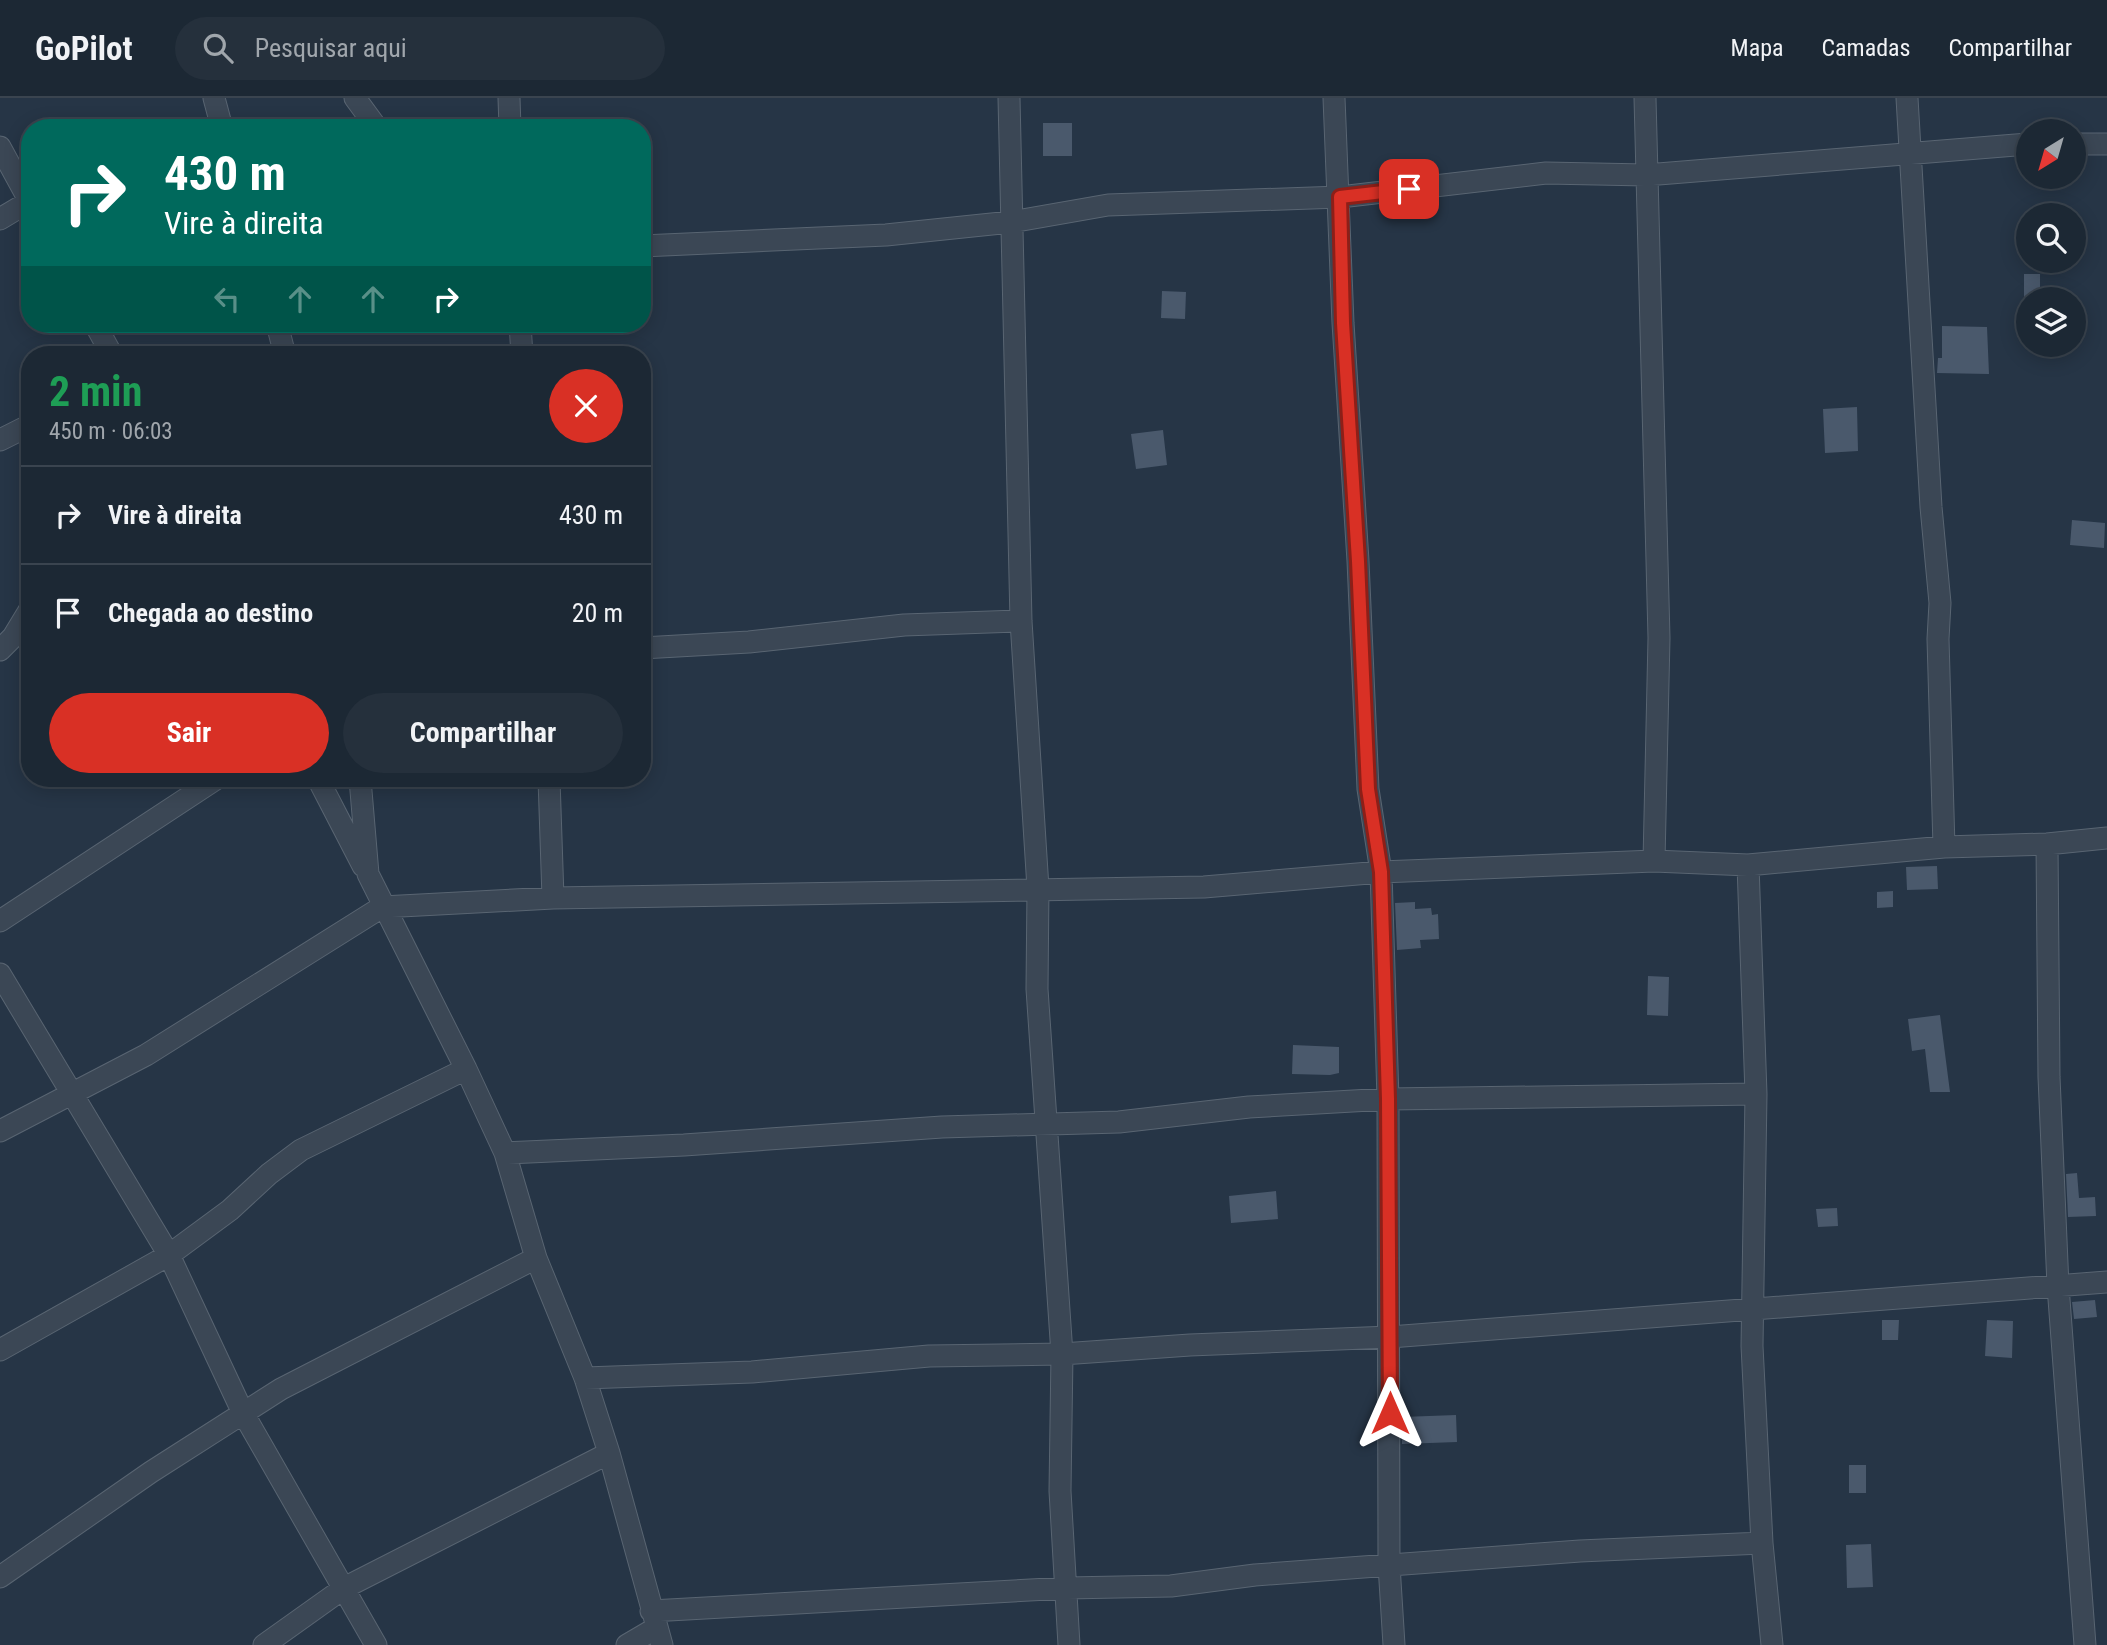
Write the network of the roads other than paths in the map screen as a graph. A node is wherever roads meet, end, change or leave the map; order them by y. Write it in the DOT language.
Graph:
graph roads {
  1 [pos="214,98"];
  2 [pos="355,98"];
  3 [pos="509,98"];
  4 [pos="1009,98"];
  5 [pos="1334,98"];
  6 [pos="1645,98"];
  7 [pos="1907,98"];
  8 [pos="220,119"];
  9 [pos="370,119"];
  10 [pos="510,119"];
  11 [pos="2086,144"];
  12 [pos="2107,144"];
  13 [pos="2016,145"];
  14 [pos="0,147"];
  15 [pos="1908,156"];
  16 [pos="1646,175"];
  17 [pos="21,186"];
  18 [pos="1340,197"];
  19 [pos="21,207"];
  20 [pos="0,219"];
  21 [pos="1011,222"];
  22 [pos="651,246"];
  23 [pos="21,430"];
  24 [pos="0,440"];
  25 [pos="1021,621"];
  26 [pos="21,624"];
  27 [pos="651,647"];
  28 [pos="0,650"];
  29 [pos="204,787"];
  30 [pos="322,787"];
  31 [pos="360,787"];
  32 [pos="549,787"];
  33 [pos="2107,838"];
  34 [pos="2047,844"];
  35 [pos="1944,847"];
  36 [pos="1654,861"];
  37 [pos="1748,865"];
  38 [pos="1381,872"];
  39 [pos="368,874"];
  40 [pos="1038,888"];
  41 [pos="553,898"];
  42 [pos="382,906"];
  43 [pos="0,921"];
  44 [pos="0,974"];
  45 [pos="466,1069"];
  46 [pos="73,1094"];
  47 [pos="1756,1094"];
  48 [pos="1388,1099"];
  49 [pos="1047,1125"];
  50 [pos="0,1131"];
  51 [pos="505,1153"];
  52 [pos="169,1255"];
  53 [pos="536,1258"];
  54 [pos="2107,1282"];
  55 [pos="2058,1286"];
  56 [pos="1751,1309"];
  57 [pos="1390,1337"];
  58 [pos="0,1350"];
  59 [pos="1062,1354"];
  60 [pos="585,1378"];
  61 [pos="243,1412"];
  62 [pos="609,1452"];
  63 [pos="1762,1543"];
  64 [pos="1389,1565"];
  65 [pos="0,1577"];
  66 [pos="344,1588"];
  67 [pos="1067,1588"];
  68 [pos="656,1628"];
  69 [pos="264,1645"];
  70 [pos="376,1645"];
  71 [pos="627,1645"];
  72 [pos="1069,1645"];
  73 [pos="1394,1645"];
  74 [pos="1772,1645"];
  75 [pos="2085,1645"];
  1 -- 8 [label="street"];
  2 -- 9 [label="street"];
  3 -- 10 [label="street"];
  4 -- 21 [label="street"];
  5 -- 18 [label="street"];
  6 -- 16 [label="street"];
  7 -- 15 [label="street"];
  11 -- 12 [label="street"];
  13 -- 15 [label="street"];
  14 -- 17 [label="street"];
  15 -- 16 [label="street"];
  15 -- 35 [label="street"];
  16 -- 18 [label="street"];
  16 -- 36 [label="street"];
  18 -- 21 [label="street"];
  18 -- 38 [label="street"];
  19 -- 20 [label="street"];
  21 -- 22 [label="street"];
  21 -- 25 [label="street"];
  23 -- 24 [label="street"];
  25 -- 27 [label="street"];
  25 -- 40 [label="street"];
  26 -- 28 [label="street"];
  29 -- 43 [label="street"];
  30 -- 39 [label="street"];
  31 -- 39 [label="street"];
  32 -- 41 [label="street"];
  33 -- 34 [label="street"];
  34 -- 35 [label="street"];
  34 -- 55 [label="street"];
  35 -- 37 [label="street"];
  36 -- 37 [label="street"];
  36 -- 38 [label="street"];
  37 -- 47 [label="street"];
  38 -- 40 [label="street"];
  38 -- 48 [label="street"];
  39 -- 42 [label="street"];
  40 -- 41 [label="street"];
  40 -- 49 [label="street"];
  41 -- 42 [label="street"];
  42 -- 45 [label="street"];
  42 -- 46 [label="street"];
  44 -- 46 [label="street"];
  45 -- 51 [label="street"];
  45 -- 52 [label="street"];
  46 -- 50 [label="street"];
  46 -- 52 [label="street"];
  47 -- 48 [label="street"];
  47 -- 56 [label="street"];
  48 -- 49 [label="street"];
  48 -- 57 [label="street"];
  49 -- 51 [label="street"];
  49 -- 59 [label="street"];
  51 -- 53 [label="street"];
  52 -- 58 [label="street"];
  52 -- 61 [label="street"];
  53 -- 60 [label="street"];
  53 -- 61 [label="street"];
  54 -- 55 [label="street"];
  55 -- 56 [label="street"];
  55 -- 75 [label="street"];
  56 -- 57 [label="street"];
  56 -- 63 [label="street"];
  57 -- 59 [label="street"];
  57 -- 64 [label="street"];
  59 -- 60 [label="street"];
  59 -- 67 [label="street"];
  60 -- 62 [label="street"];
  61 -- 65 [label="street"];
  61 -- 66 [label="street"];
  62 -- 66 [label="street"];
  62 -- 68 [label="street"];
  63 -- 64 [label="street"];
  63 -- 74 [label="street"];
  64 -- 67 [label="street"];
  64 -- 73 [label="street"];
  66 -- 69 [label="street"];
  66 -- 70 [label="street"];
  67 -- 68 [label="street"];
  67 -- 72 [label="street"];
  68 -- 71 [label="street"];
}
